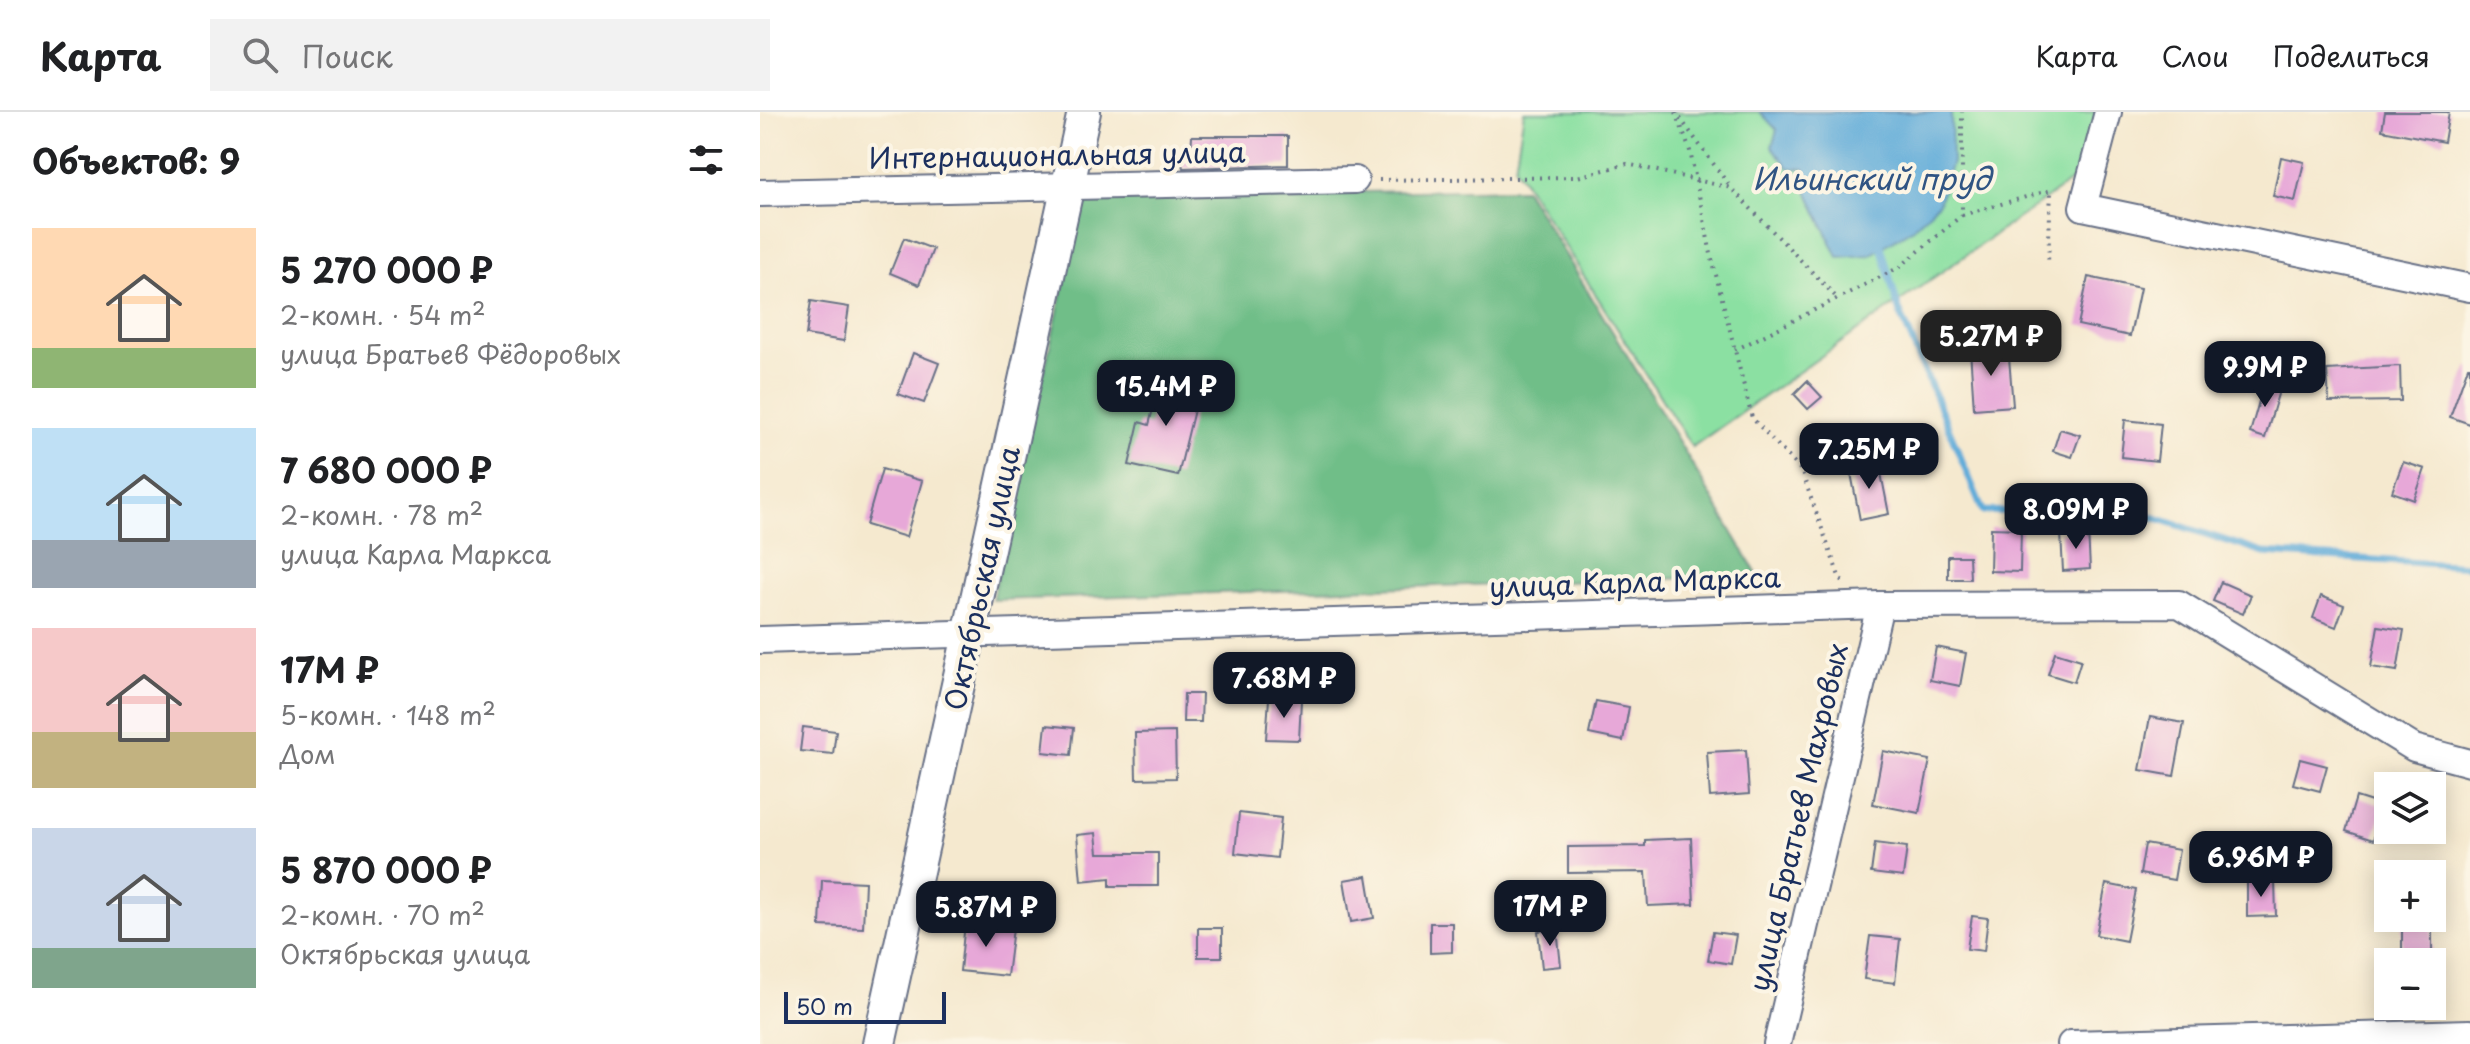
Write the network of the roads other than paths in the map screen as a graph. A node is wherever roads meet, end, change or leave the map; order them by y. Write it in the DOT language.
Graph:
graph roads {
  1 [pos="1084,112"];
  2 [pos="2108,112"];
  3 [pos="1355,180"];
  4 [pos="1067,184"];
  5 [pos="760,193"];
  6 [pos="2470,288"];
  7 [pos="1880,605"];
  8 [pos="969,635"];
  9 [pos="760,640"];
  10 [pos="2470,763"];
  11 [pos="2470,1033"];
  12 [pos="879,1044"];
  13 [pos="1777,1044"];
  14 [pos="2071,1044"];
  1 -- 4 [label="main road, Октябрьская улица"];
  2 -- 6 [label="street"];
  3 -- 4 [label="street, Интернациональная улица"];
  4 -- 5 [label="street, Интернациональная улица"];
  4 -- 8 [label="main road, Октябрьская улица"];
  7 -- 8 [label="street, улица Карла Маркса"];
  7 -- 10 [label="street, улица Карла Маркса"];
  7 -- 13 [label="street, улица Братьев Махровых"];
  8 -- 9 [label="street, улица Карла Маркса"];
  8 -- 12 [label="main road, Октябрьская улица"];
  11 -- 14 [label="street"];
}
